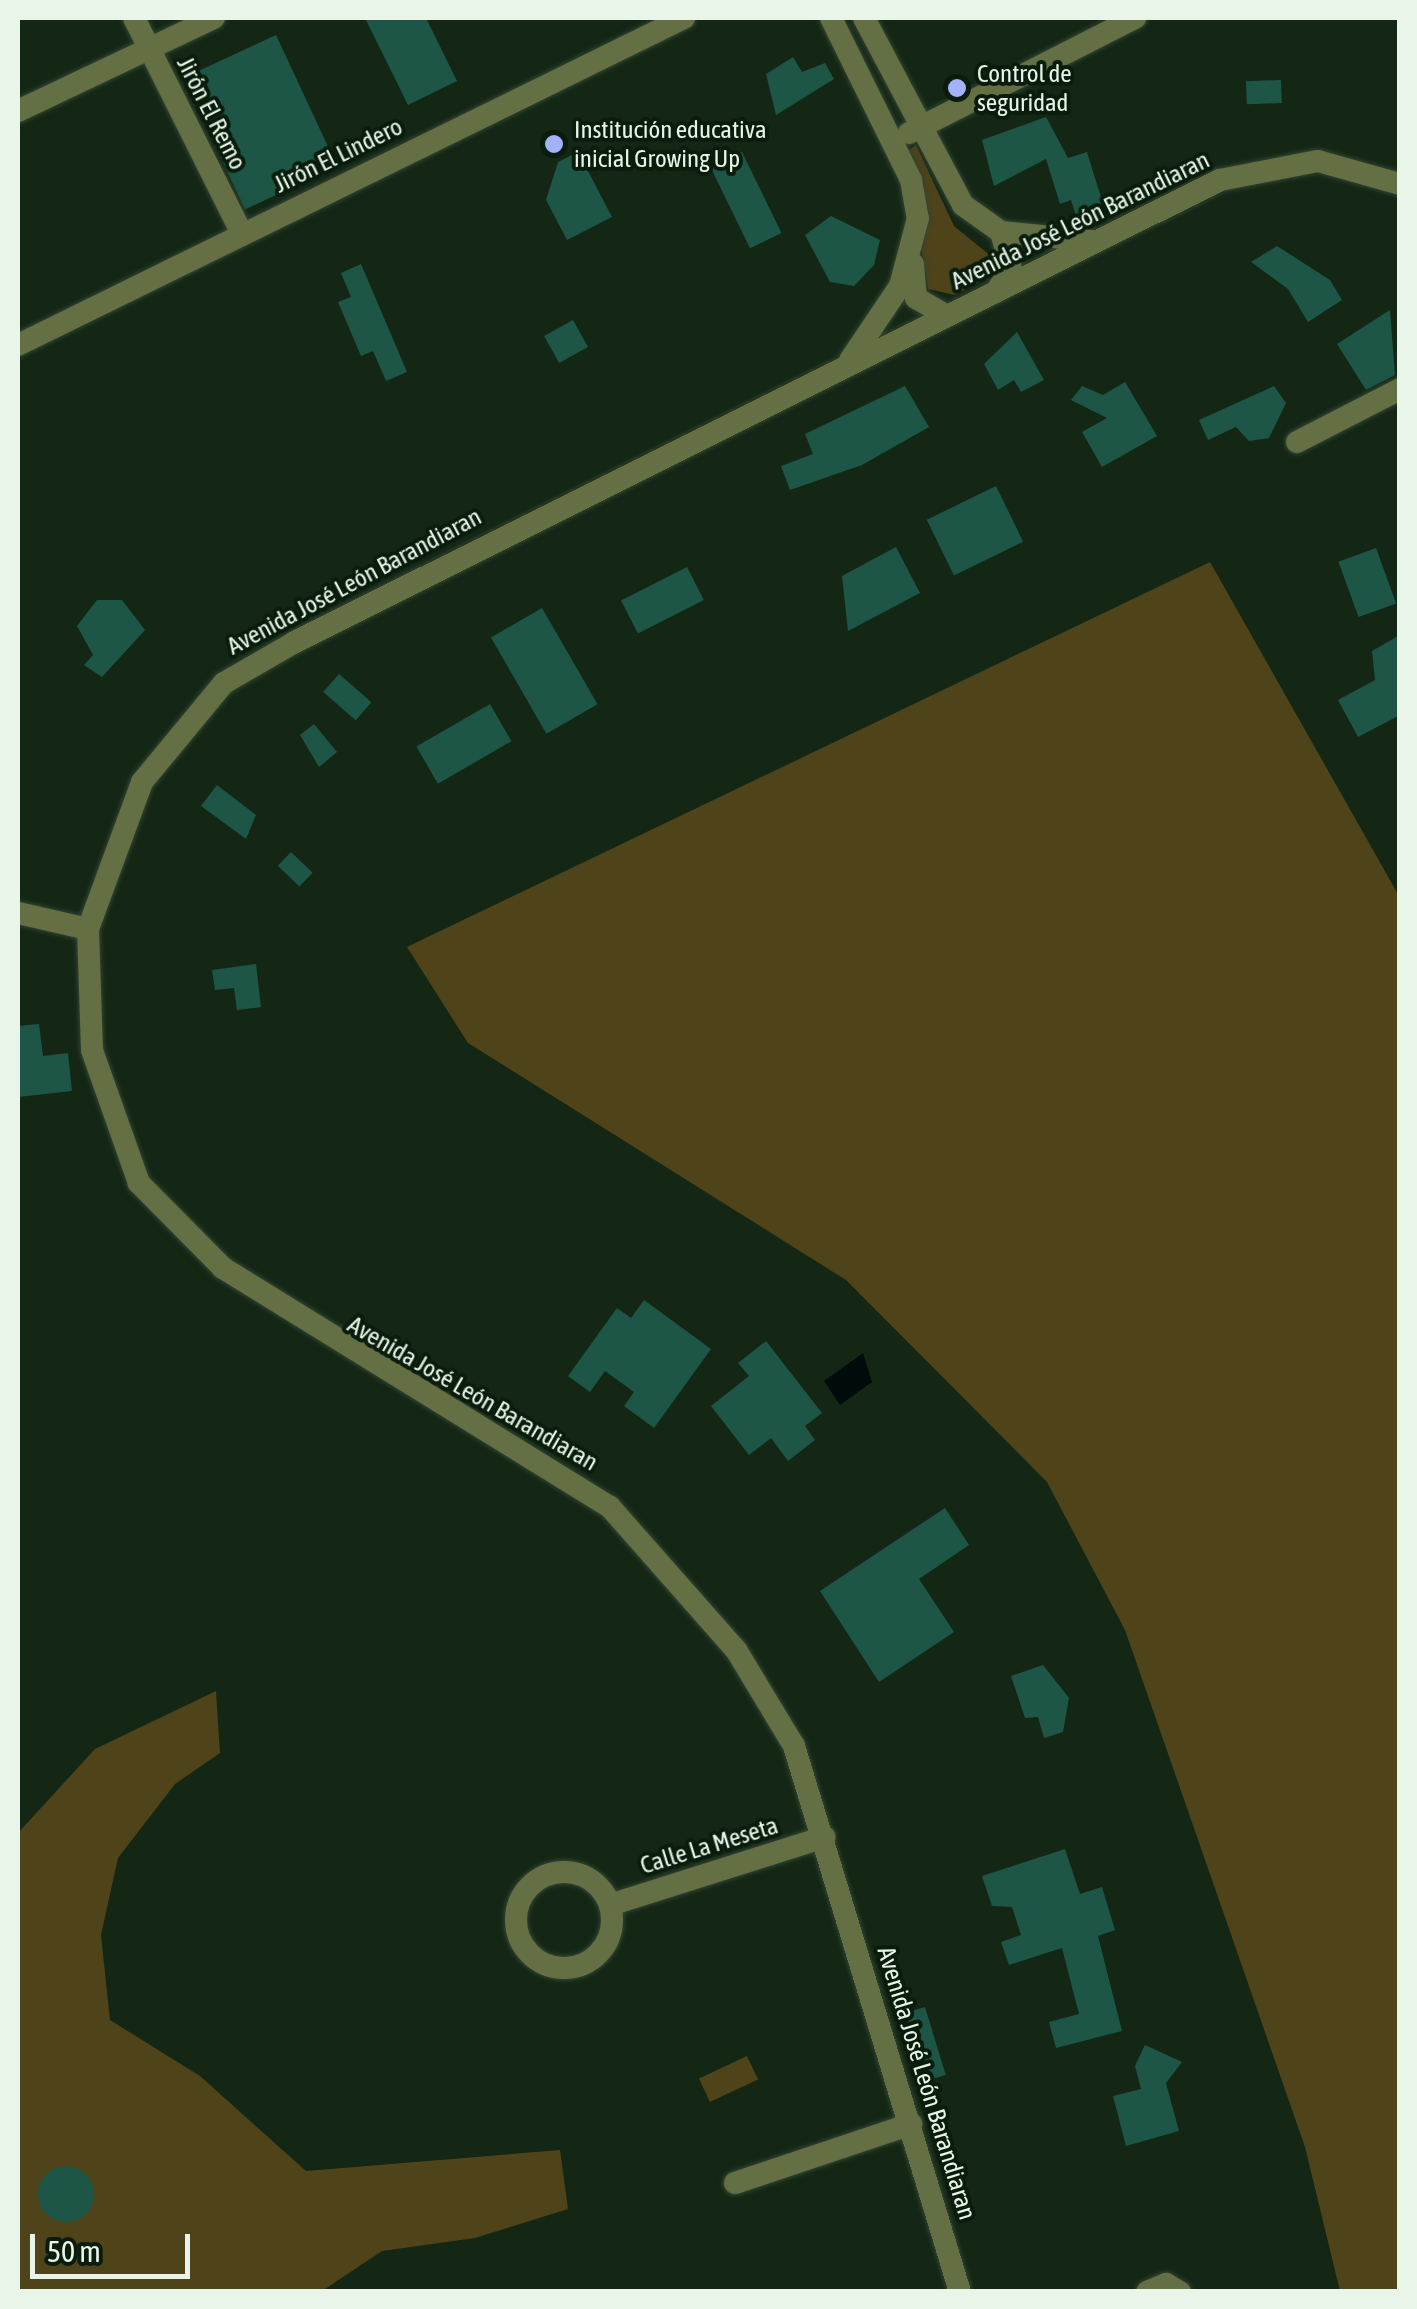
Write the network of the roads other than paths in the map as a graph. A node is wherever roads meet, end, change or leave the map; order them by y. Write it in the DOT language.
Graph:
graph roads {
  1 [pos="134,18"];
  2 [pos="214,18"];
  3 [pos="684,18"];
  4 [pos="831,18"];
  5 [pos="864,18"];
  6 [pos="1135,18"];
  7 [pos="149,50"];
  8 [pos="18,111"];
  9 [pos="919,128"];
  10 [pos="892,141"];
  11 [pos="1400,184"];
  12 [pos="240,232"];
  13 [pos="1001,232"];
  14 [pos="1101,241"];
  15 [pos="914,255"];
  16 [pos="996,292"];
  17 [pos="947,316"];
  18 [pos="18,345"];
  19 [pos="845,366"];
  20 [pos="1400,389"];
  21 [pos="1297,442"];
  22 [pos="18,913"];
  23 [pos="88,928"];
  24 [pos="825,1838"];
  25 [pos="610,1905"];
  26 [pos="910,2124"];
  27 [pos="735,2182"];
  28 [pos="960,2292"];
  29 [pos="1146,2292"];
  30 [pos="1180,2292"];
  1 -- 7 [label="street, Jirón El Remo"];
  2 -- 7 [label="street"];
  3 -- 12 [label="street, Jirón El Lindero"];
  4 -- 10 [label="street"];
  5 -- 9 [label="street"];
  6 -- 9 [label="street"];
  7 -- 8 [label="street"];
  7 -- 12 [label="street, Jirón El Remo"];
  9 -- 10 [label="street"];
  9 -- 13 [label="street"];
  10 -- 15 [label="street"];
  11 -- 14 [label="street, Avenida José León Barandiaran"];
  12 -- 18 [label="street, Jirón El Lindero"];
  13 -- 14 [label="street"];
  13 -- 16 [label="street"];
  14 -- 16 [label="street, Avenida José León Barandiaran"];
  15 -- 17 [label="street"];
  15 -- 19 [label="street"];
  16 -- 17 [label="street, Avenida José León Barandiaran"];
  17 -- 19 [label="street, Avenida José León Barandiaran"];
  19 -- 23 [label="street, Avenida José León Barandiaran"];
  20 -- 21 [label="street"];
  22 -- 23 [label="street"];
  23 -- 24 [label="street, Avenida José León Barandiaran"];
  24 -- 25 [label="street, Calle La Meseta"];
  24 -- 26 [label="street, Avenida José León Barandiaran"];
  25 -- 25 [label="street"];
  26 -- 27 [label="street"];
  26 -- 28 [label="street, Avenida José León Barandiaran"];
  29 -- 30 [label="street"];
}
